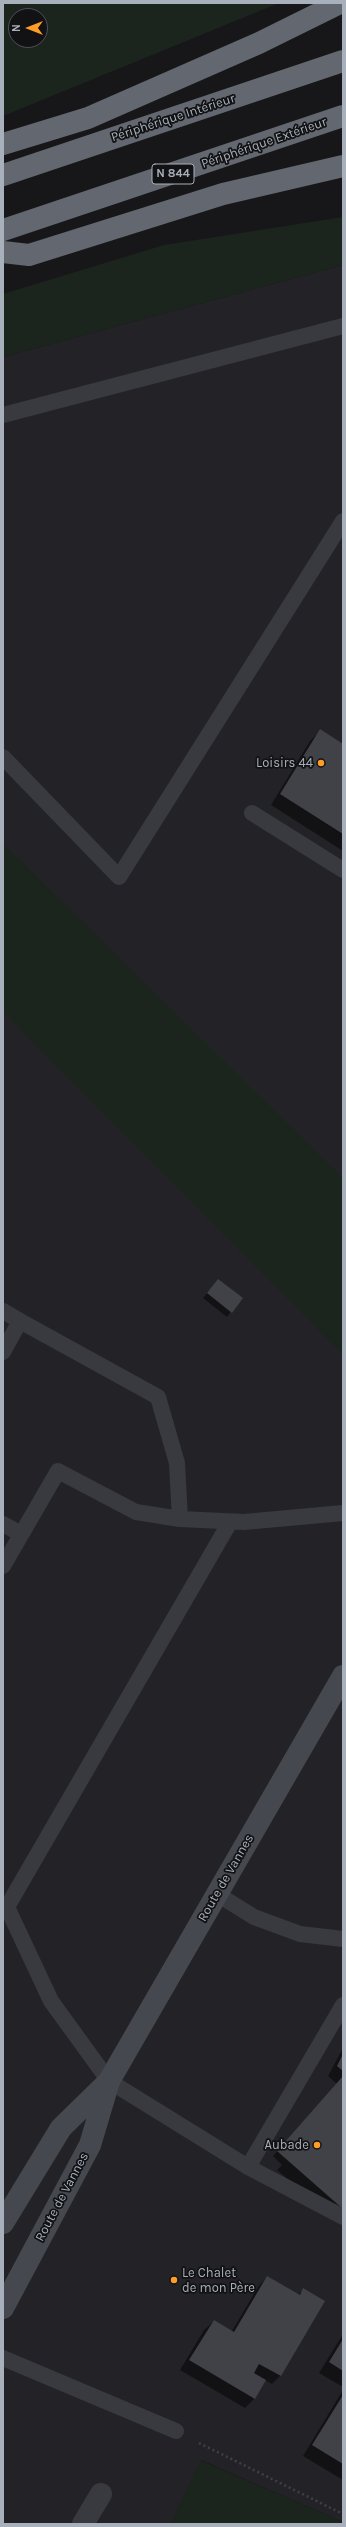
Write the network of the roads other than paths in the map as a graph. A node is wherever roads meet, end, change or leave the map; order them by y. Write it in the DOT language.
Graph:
graph roads {
  1 [pos="340,3"];
  2 [pos="343,61"];
  3 [pos="343,116"];
  4 [pos="3,144"];
  5 [pos="343,166"];
  6 [pos="3,175"];
  7 [pos="3,230"];
  8 [pos="3,252"];
  9 [pos="343,326"];
  10 [pos="3,415"];
  11 [pos="343,521"];
  12 [pos="3,757"];
  13 [pos="252,813"];
  14 [pos="343,870"];
  15 [pos="3,1311"];
  16 [pos="20,1321"];
  17 [pos="3,1352"];
  18 [pos="343,1513"];
  19 [pos="180,1519"];
  20 [pos="230,1522"];
  21 [pos="3,1524"];
  22 [pos="21,1534"];
  23 [pos="3,1566"];
  24 [pos="343,1676"];
  25 [pos="216,1894"];
  26 [pos="5,1906"];
  27 [pos="343,1939"];
  28 [pos="343,2006"];
  29 [pos="109,2081"];
  30 [pos="248,2166"];
  31 [pos="343,2217"];
  32 [pos="3,2223"];
  33 [pos="3,2308"];
  34 [pos="3,2358"];
  35 [pos="176,2431"];
  36 [pos="101,2494"];
  37 [pos="83,2524"];
  1 -- 4 [label="highway"];
  2 -- 6 [label="highway, Périphérique Intérieur"];
  3 -- 7 [label="highway, Périphérique Extérieur / N 844"];
  5 -- 8 [label="highway"];
  9 -- 10 [label="lane"];
  11 -- 12 [label="lane"];
  13 -- 14 [label="lane"];
  15 -- 16 [label="lane"];
  16 -- 17 [label="lane"];
  16 -- 19 [label="lane"];
  18 -- 20 [label="lane"];
  19 -- 20 [label="lane"];
  19 -- 22 [label="lane"];
  20 -- 26 [label="lane"];
  21 -- 22 [label="lane"];
  22 -- 23 [label="lane"];
  24 -- 25 [label="main road, Route de Vannes"];
  25 -- 27 [label="lane"];
  25 -- 29 [label="main road, Route de Vannes"];
  26 -- 29 [label="lane"];
  28 -- 30 [label="lane"];
  29 -- 30 [label="lane"];
  29 -- 32 [label="main road, Route de Vannes"];
  29 -- 33 [label="main road, Route de Vannes"];
  30 -- 31 [label="lane"];
  34 -- 35 [label="lane"];
  36 -- 37 [label="street"];
}
